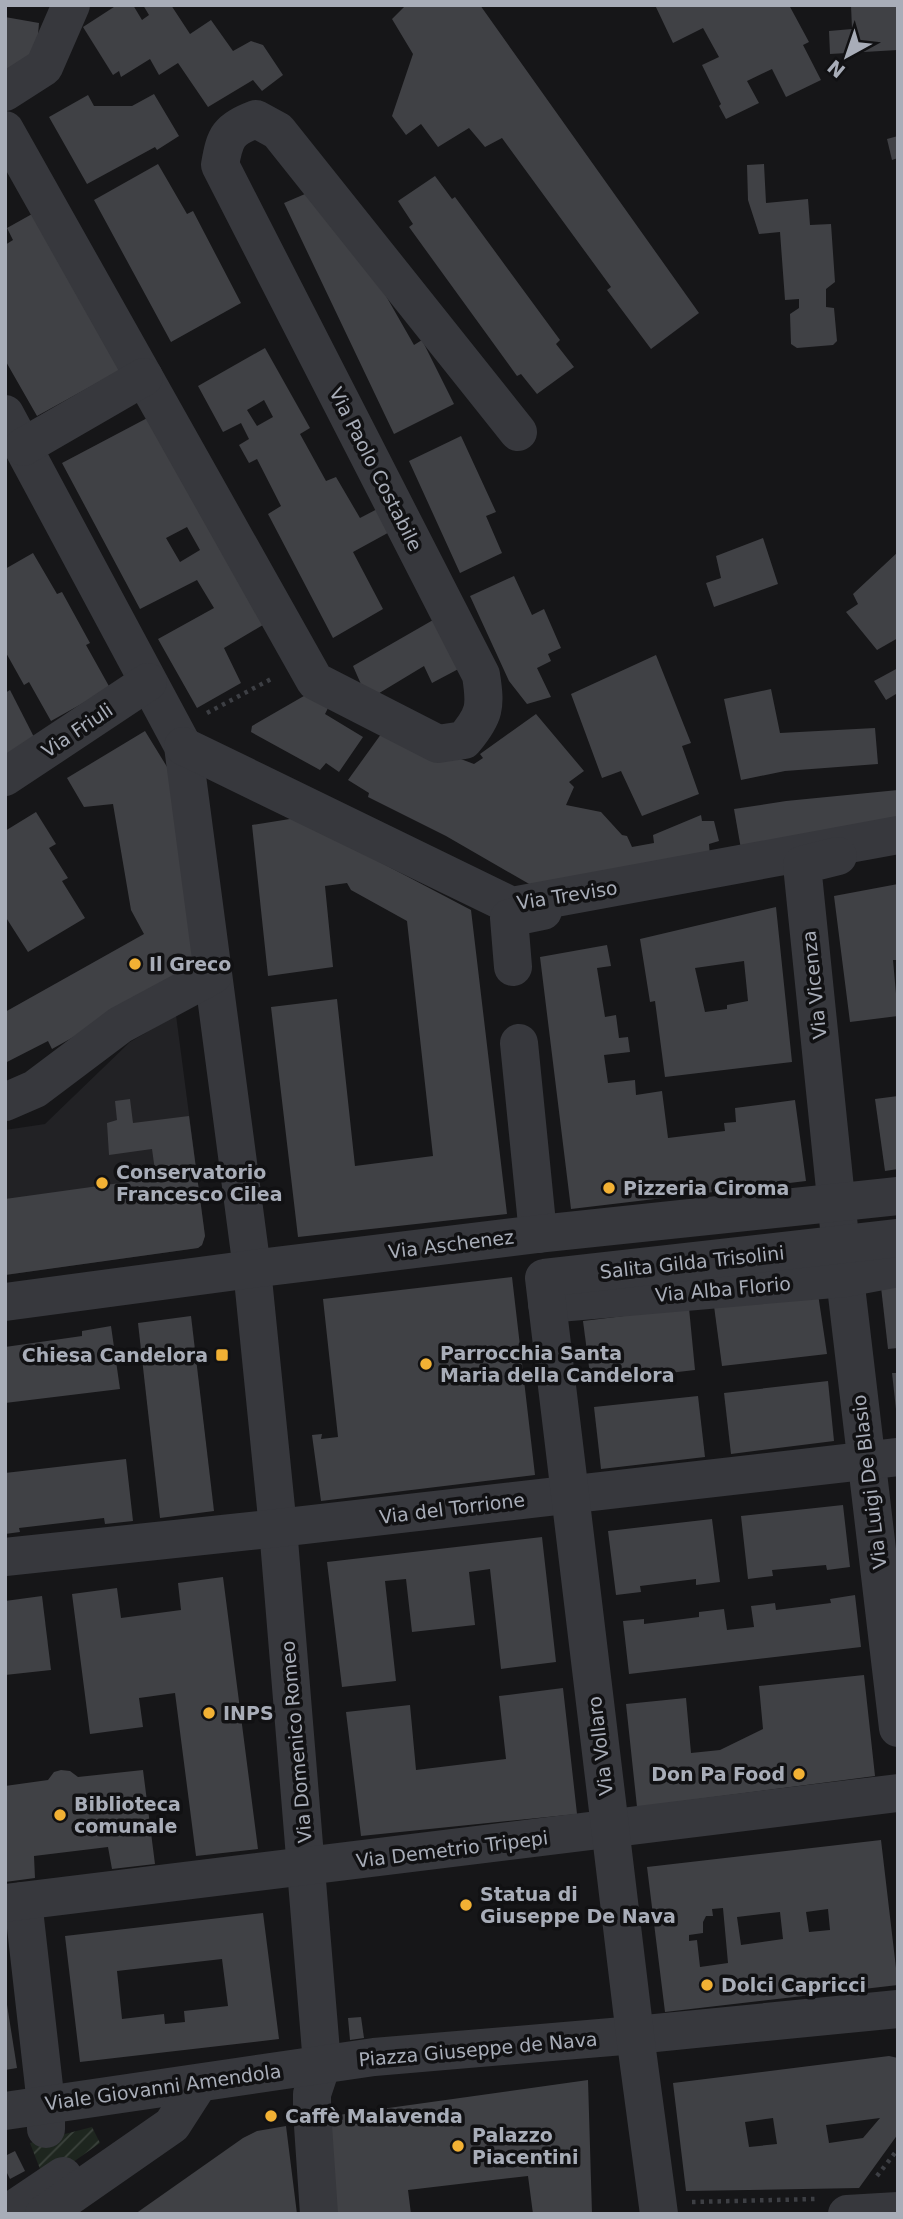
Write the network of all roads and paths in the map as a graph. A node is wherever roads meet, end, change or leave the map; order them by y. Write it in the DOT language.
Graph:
graph roads {
  1 [pos="71,5"];
  2 [pos="5,92"];
  3 [pos="5,130"];
  4 [pos="144,377"];
  5 [pos="14,431"];
  6 [pos="518,432"];
  7 [pos="304,662"];
  8 [pos="148,682"];
  9 [pos="179,738"];
  10 [pos="5,777"];
  11 [pos="898,835"];
  12 [pos="898,842"];
  13 [pos="802,865"];
  14 [pos="513,967"];
  15 [pos="213,975"];
  16 [pos="519,1044"];
  17 [pos="5,1102"];
  18 [pos="898,1196"];
  19 [pos="835,1204"];
  20 [pos="538,1234"];
  21 [pos="898,1238"];
  22 [pos="843,1261"];
  23 [pos="898,1268"];
  24 [pos="252,1269"];
  25 [pos="545,1291"];
  26 [pos="5,1302"];
  27 [pos="882,1459"];
  28 [pos="570,1494"];
  29 [pos="278,1528"];
  30 [pos="5,1557"];
  31 [pos="898,1728"];
  32 [pos="898,1793"];
  33 [pos="610,1828"];
  34 [pos="307,1866"];
  35 [pos="14,1902"];
  36 [pos="898,2009"];
  37 [pos="635,2035"];
  38 [pos="322,2064"];
  39 [pos="199,2083"];
  40 [pos="46,2104"];
  41 [pos="5,2111"];
  42 [pos="5,2136"];
  43 [pos="97,2178"];
  44 [pos="834,2206"];
  45 [pos="671,2208"];
  46 [pos="898,2211"];
  47 [pos="14,2214"];
  48 [pos="44,2214"];
  49 [pos="318,2214"];
  1 -- 2 [label="street"];
  3 -- 4 [label="street, Via Paolo Costabile"];
  4 -- 5 [label="street"];
  4 -- 7 [label="street, Via Paolo Costabile"];
  5 -- 8 [label="street"];
  6 -- 7 [label="street, Via Paolo Costabile"];
  7 -- 9 [label="path"];
  8 -- 9 [label="street"];
  8 -- 10 [label="street, Via Friuli"];
  9 -- 11 [label="street, Via Treviso"];
  9 -- 15 [label="street, Via Domenico Romeo"];
  12 -- 13 [label="street"];
  13 -- 14 [label="street"];
  13 -- 19 [label="street, Via Vicenza"];
  15 -- 17 [label="street"];
  15 -- 24 [label="street, Via Domenico Romeo"];
  16 -- 20 [label="street"];
  18 -- 19 [label="street, Via Aschenez"];
  19 -- 20 [label="street, Via Aschenez"];
  19 -- 22 [label="street, Via Vicenza"];
  20 -- 24 [label="street, Via Aschenez"];
  21 -- 22 [label="street"];
  22 -- 23 [label="street"];
  22 -- 25 [label="street, Salita Gilda Trisolini"];
  22 -- 27 [label="street, Via Luigi De Blasio"];
  24 -- 26 [label="street, Via Aschenez"];
  24 -- 29 [label="street, Via Domenico Romeo"];
  25 -- 28 [label="street, Via Vollaro"];
  27 -- 28 [label="street, Via del Torrione"];
  27 -- 31 [label="street, Via Luigi De Blasio"];
  28 -- 29 [label="street, Via del Torrione"];
  28 -- 33 [label="street, Via Vollaro"];
  29 -- 30 [label="street, Via del Torrione"];
  29 -- 34 [label="street, Via Domenico Romeo"];
  32 -- 33 [label="street, Via Demetrio Tripepi"];
  33 -- 34 [label="street, Via Demetrio Tripepi"];
  33 -- 37 [label="street, Via Vollaro"];
  34 -- 35 [label="street, Via Demetrio Tripepi"];
  34 -- 38 [label="street, Via Domenico Romeo"];
  35 -- 40 [label="street"];
  36 -- 37 [label="street, Piazza Giuseppe de Nava"];
  37 -- 38 [label="street, Piazza Giuseppe de Nava"];
  37 -- 45 [label="street, Via Vollaro"];
  38 -- 39 [label="street, Viale Giovanni Amendola"];
  38 -- 49 [label="street, Via Domenico Romeo"];
  39 -- 40 [label="street, Viale Giovanni Amendola"];
  39 -- 43 [label="street"];
  40 -- 41 [label="street, Viale Giovanni Amendola"];
  40 -- 42 [label="street"];
  43 -- 47 [label="street"];
  43 -- 48 [label="street"];
  44 -- 45 [label="path"];
  44 -- 46 [label="street"];
}
